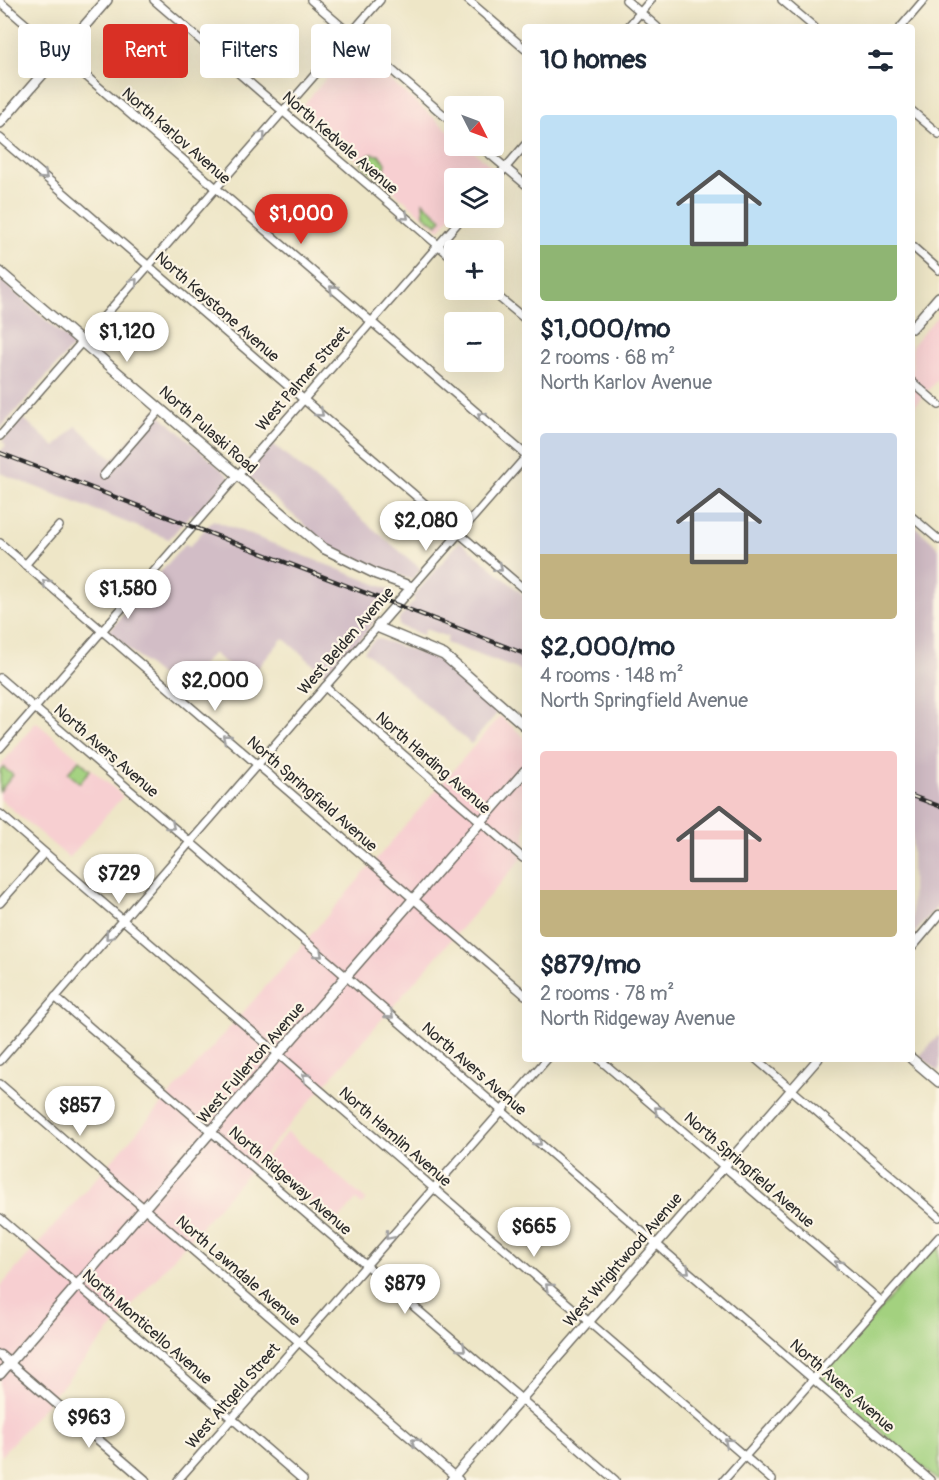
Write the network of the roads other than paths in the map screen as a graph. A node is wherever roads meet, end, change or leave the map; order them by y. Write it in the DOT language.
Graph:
graph roads {
  1 [pos="107,0"];
  2 [pos="154,0"];
  3 [pos="311,0"];
  4 [pos="380,0"];
  5 [pos="468,0"];
  6 [pos="626,0"];
  7 [pos="651,0"];
  8 [pos="782,0"];
  9 [pos="924,0"];
  10 [pos="0,2"];
  11 [pos="640,12"];
  12 [pos="25,24"];
  13 [pos="86,24"];
  14 [pos="339,24"];
  15 [pos="359,24"];
  16 [pos="630,24"];
  17 [pos="654,24"];
  18 [pos="810,24"];
  19 [pos="904,24"];
  20 [pos="522,46"];
  21 [pos="391,69"];
  22 [pos="39,78"];
  23 [pos="88,78"];
  24 [pos="312,78"];
  25 [pos="283,111"];
  26 [pos="915,114"];
  27 [pos="444,115"];
  28 [pos="0,123"];
  29 [pos="939,134"];
  30 [pos="0,138"];
  31 [pos="522,148"];
  32 [pos="492,156"];
  33 [pos="506,167"];
  34 [pos="504,169"];
  35 [pos="522,181"];
  36 [pos="216,188"];
  37 [pos="453,228"];
  38 [pos="438,245"];
  39 [pos="915,249"];
  40 [pos="444,250"];
  41 [pos="148,266"];
  42 [pos="939,270"];
  43 [pos="1,275"];
  44 [pos="939,297"];
  45 [pos="502,300"];
  46 [pos="522,317"];
  47 [pos="371,322"];
  48 [pos="915,325"];
  49 [pos="82,342"];
  50 [pos="915,385"];
  51 [pos="304,399"];
  52 [pos="939,405"];
  53 [pos="161,410"];
  54 [pos="0,436"];
  55 [pos="522,453"];
  56 [pos="522,460"];
  57 [pos="237,475"];
  58 [pos="103,476"];
  59 [pos="915,520"];
  60 [pos="58,526"];
  61 [pos="459,533"];
  62 [pos="939,540"];
  63 [pos="0,543"];
  64 [pos="25,565"];
  65 [pos="412,587"];
  66 [pos="522,587"];
  67 [pos="378,627"];
  68 [pos="102,631"];
  69 [pos="0,678"];
  70 [pos="325,687"];
  71 [pos="35,708"];
  72 [pos="522,723"];
  73 [pos="0,748"];
  74 [pos="258,765"];
  75 [pos="522,774"];
  76 [pos="0,814"];
  77 [pos="480,822"];
  78 [pos="190,842"];
  79 [pos="44,852"];
  80 [pos="522,857"];
  81 [pos="413,899"];
  82 [pos="0,903"];
  83 [pos="939,915"];
  84 [pos="123,920"];
  85 [pos="915,943"];
  86 [pos="346,977"];
  87 [pos="522,992"];
  88 [pos="55,997"];
  89 [pos="279,1054"];
  90 [pos="0,1061"];
  91 [pos="544,1062"];
  92 [pos="602,1062"];
  93 [pos="759,1062"];
  94 [pos="815,1062"];
  95 [pos="915,1062"];
  96 [pos="939,1082"];
  97 [pos="0,1084"];
  98 [pos="791,1090"];
  99 [pos="502,1111"];
  100 [pos="212,1131"];
  101 [pos="724,1167"];
  102 [pos="433,1187"];
  103 [pos="145,1208"];
  104 [pos="939,1217"];
  105 [pos="0,1218"];
  106 [pos="939,1237"];
  107 [pos="656,1244"];
  108 [pos="365,1264"];
  109 [pos="77,1286"];
  110 [pos="882,1302"];
  111 [pos="589,1322"];
  112 [pos="298,1341"];
  113 [pos="0,1355"];
  114 [pos="10,1363"];
  115 [pos="0,1374"];
  116 [pos="814,1380"];
  117 [pos="521,1399"];
  118 [pos="231,1418"];
  119 [pos="746,1457"];
  120 [pos="455,1479"];
  121 [pos="145,1480"];
  122 [pos="178,1480"];
  123 [pos="303,1480"];
  124 [pos="615,1480"];
  125 [pos="724,1480"];
  126 [pos="772,1480"];
  127 [pos="930,1480"];
  1 -- 13 [label="main road"];
  2 -- 25 [label="street, North Kedvale Avenue"];
  3 -- 14 [label="street"];
  4 -- 15 [label="street"];
  5 -- 20 [label="street"];
  6 -- 11 [label="street"];
  7 -- 11 [label="street"];
  8 -- 18 [label="street"];
  9 -- 19 [label="street"];
  10 -- 12 [label="street, North Karlov Avenue"];
  11 -- 16 [label="street"];
  11 -- 17 [label="street"];
  21 -- 27 [label="street"];
  22 -- 28 [label="main road"];
  23 -- 36 [label="street, North Karlov Avenue"];
  24 -- 25 [label="street"];
  36 -- 25 [label="street, one-way"];
  25 -- 38 [label="street, North Kedvale Avenue, one-way"];
  26 -- 29 [label="street"];
  30 -- 41 [label="street, North Keystone Avenue, one-way"];
  31 -- 33 [label="street"];
  32 -- 33 [label="street"];
  33 -- 34 [label="street"];
  33 -- 35 [label="street"];
  36 -- 41 [label="street"];
  47 -- 36 [label="street, North Karlov Avenue, one-way"];
  37 -- 38 [label="street, West Palmer Street"];
  38 -- 40 [label="street, North Kedvale Avenue"];
  38 -- 47 [label="street, West Palmer Street"];
  39 -- 42 [label="street"];
  49 -- 41 [label="street, one-way"];
  41 -- 51 [label="street, North Keystone Avenue"];
  43 -- 49 [label="main road, North Pulaski Road"];
  44 -- 48 [label="main road"];
  45 -- 46 [label="street"];
  47 -- 51 [label="street, West Palmer Street"];
  55 -- 47 [label="street, North Karlov Avenue, one-way"];
  49 -- 53 [label="main road, North Pulaski Road"];
  49 -- 54 [label="street"];
  50 -- 52 [label="street"];
  51 -- 57 [label="street, West Palmer Street"];
  51 -- 61 [label="street, North Keystone Avenue, one-way"];
  53 -- 57 [label="main road, North Pulaski Road"];
  53 -- 58 [label="street"];
  56 -- 61 [label="street, West Belden Avenue"];
  57 -- 65 [label="main road, North Pulaski Road"];
  57 -- 68 [label="street, West Palmer Street"];
  59 -- 62 [label="street"];
  60 -- 64 [label="street"];
  61 -- 65 [label="street, West Belden Avenue"];
  61 -- 66 [label="street, North Keystone Avenue, one-way"];
  63 -- 64 [label="street, North Springfield Avenue"];
  68 -- 64 [label="street, North Springfield Avenue, one-way"];
  65 -- 67 [label="main road, West Belden Avenue"];
  67 -- 70 [label="street, West Belden Avenue"];
  67 -- 72 [label="main road"];
  68 -- 71 [label="street, West Palmer Street"];
  74 -- 68 [label="street, North Springfield Avenue, one-way"];
  69 -- 71 [label="street, North Avers Avenue"];
  70 -- 74 [label="street, West Belden Avenue"];
  70 -- 77 [label="street, North Harding Avenue"];
  71 -- 73 [label="street, West Palmer Street"];
  71 -- 78 [label="street, North Avers Avenue, one-way"];
  74 -- 78 [label="street, West Belden Avenue"];
  74 -- 81 [label="street, North Springfield Avenue"];
  75 -- 77 [label="main road, West Fullerton Avenue"];
  76 -- 79 [label="street, North Hamlin Avenue"];
  77 -- 80 [label="street, North Harding Avenue"];
  77 -- 81 [label="main road, West Fullerton Avenue"];
  78 -- 84 [label="street, West Belden Avenue"];
  78 -- 86 [label="street, North Avers Avenue, one-way"];
  79 -- 82 [label="street"];
  79 -- 84 [label="street, North Hamlin Avenue"];
  81 -- 86 [label="main road, West Fullerton Avenue"];
  81 -- 87 [label="street, North Springfield Avenue"];
  83 -- 85 [label="street"];
  84 -- 88 [label="street, West Belden Avenue, one-way"];
  84 -- 89 [label="street, North Hamlin Avenue"];
  86 -- 89 [label="main road, West Fullerton Avenue"];
  86 -- 99 [label="street, North Avers Avenue, one-way"];
  88 -- 90 [label="street, West Belden Avenue"];
  88 -- 100 [label="street, North Ridgeway Avenue"];
  89 -- 100 [label="main road, West Fullerton Avenue"];
  102 -- 89 [label="street, North Hamlin Avenue, one-way"];
  91 -- 99 [label="street, West Altgeld Street"];
  101 -- 92 [label="street, North Springfield Avenue, one-way"];
  93 -- 98 [label="street"];
  94 -- 98 [label="street, West Wrightwood Avenue"];
  95 -- 96 [label="main road"];
  97 -- 103 [label="street, North Lawndale Avenue"];
  98 -- 101 [label="street, West Wrightwood Avenue"];
  98 -- 104 [label="street"];
  99 -- 102 [label="street, West Altgeld Street"];
  99 -- 107 [label="street, North Avers Avenue, one-way"];
  100 -- 103 [label="main road, West Fullerton Avenue"];
  100 -- 108 [label="street, North Ridgeway Avenue"];
  101 -- 107 [label="street, West Wrightwood Avenue"];
  110 -- 101 [label="street, North Springfield Avenue, one-way"];
  102 -- 108 [label="street, West Altgeld Street, one-way"];
  111 -- 102 [label="street, North Hamlin Avenue, one-way"];
  103 -- 109 [label="main road, West Fullerton Avenue"];
  103 -- 112 [label="street, North Lawndale Avenue"];
  105 -- 109 [label="street, North Monticello Avenue"];
  106 -- 110 [label="street"];
  107 -- 111 [label="street, West Wrightwood Avenue"];
  107 -- 116 [label="street, North Avers Avenue, one-way"];
  108 -- 112 [label="street, West Altgeld Street"];
  108 -- 117 [label="street, North Ridgeway Avenue, one-way"];
  109 -- 114 [label="main road, West Fullerton Avenue"];
  109 -- 118 [label="street, North Monticello Avenue"];
  110 -- 116 [label="street"];
  111 -- 117 [label="street, West Wrightwood Avenue"];
  119 -- 111 [label="street, North Hamlin Avenue, one-way"];
  112 -- 118 [label="street, West Altgeld Street"];
  120 -- 112 [label="street, North Lawndale Avenue, one-way"];
  113 -- 114 [label="street"];
  114 -- 115 [label="main road, West Fullerton Avenue"];
  114 -- 121 [label="street"];
  116 -- 119 [label="street"];
  116 -- 127 [label="street, North Avers Avenue"];
  117 -- 120 [label="street, West Wrightwood Avenue"];
  117 -- 124 [label="street, North Ridgeway Avenue"];
  118 -- 122 [label="street, West Altgeld Street"];
  118 -- 123 [label="street, North Monticello Avenue"];
  119 -- 125 [label="street"];
  119 -- 126 [label="street, North Hamlin Avenue"];
}
